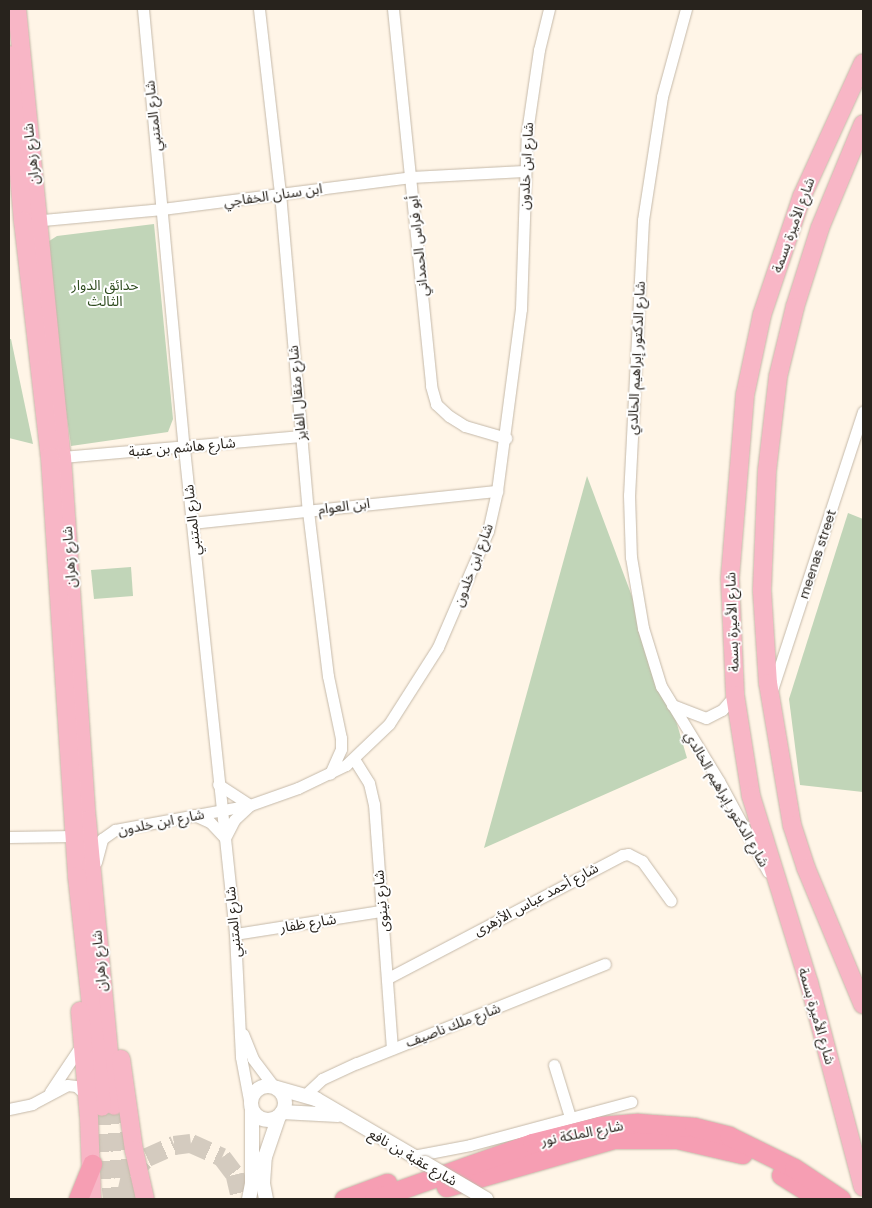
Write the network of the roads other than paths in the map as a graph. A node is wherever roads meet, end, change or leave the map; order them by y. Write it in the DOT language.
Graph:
graph roads {
  1 [pos="17,9"];
  2 [pos="143,9"];
  3 [pos="259,9"];
  4 [pos="393,9"];
  5 [pos="549,9"];
  6 [pos="686,9"];
  7 [pos="9,55"];
  8 [pos="863,63"];
  9 [pos="863,124"];
  10 [pos="18,140"];
  11 [pos="524,171"];
  12 [pos="411,176"];
  13 [pos="280,193"];
  14 [pos="162,209"];
  15 [pos="30,221"];
  16 [pos="863,412"];
  17 [pos="301,436"];
  18 [pos="506,438"];
  19 [pos="184,448"];
  20 [pos="62,457"];
  21 [pos="497,491"];
  22 [pos="308,511"];
  23 [pos="192,523"];
  24 [pos="735,695"];
  25 [pos="770,697"];
  26 [pos="672,705"];
  27 [pos="354,759"];
  28 [pos="330,774"];
  29 [pos="218,784"];
  30 [pos="250,805"];
  31 [pos="220,810"];
  32 [pos="193,814"];
  33 [pos="74,836"];
  34 [pos="9,837"];
  35 [pos="225,838"];
  36 [pos="84,875"];
  37 [pos="780,894"];
  38 [pos="671,901"];
  39 [pos="95,911"];
  40 [pos="381,911"];
  41 [pos="235,934"];
  42 [pos="604,964"];
  43 [pos="388,978"];
  44 [pos="863,1005"];
  45 [pos="241,1030"];
  46 [pos="82,1044"];
  47 [pos="392,1048"];
  48 [pos="554,1065"];
  49 [pos="275,1087"];
  50 [pos="50,1092"];
  51 [pos="306,1094"];
  52 [pos="87,1096"];
  53 [pos="631,1102"];
  54 [pos="251,1108"];
  55 [pos="9,1109"];
  56 [pos="280,1114"];
  57 [pos="339,1115"];
  58 [pos="570,1117"];
  59 [pos="615,1131"];
  60 [pos="515,1157"];
  61 [pos="419,1159"];
  62 [pos="92,1164"];
  63 [pos="138,1174"];
  64 [pos="863,1187"];
  65 [pos="95,1195"];
  66 [pos="78,1199"];
  67 [pos="133,1199"];
  68 [pos="145,1199"];
  69 [pos="249,1199"];
  70 [pos="266,1199"];
  71 [pos="344,1199"];
  72 [pos="374,1199"];
  73 [pos="409,1199"];
  74 [pos="444,1199"];
  75 [pos="486,1199"];
  76 [pos="819,1199"];
  77 [pos="841,1199"];
  1 -- 10 [label="main road, شارع زهران"];
  2 -- 14 [label="street, شارع المتنبي"];
  3 -- 13 [label="street, شارع مثقال الفايز"];
  4 -- 12 [label="street, أبو فراس الحمداني"];
  5 -- 11 [label="street, شارع ابن خلدون"];
  6 -- 26 [label="street, شارع الدكتور إبراهيم الخالدي"];
  7 -- 10 [label="main road, شارع زهران"];
  8 -- 24 [label="main road, شارع الأميرة بسمة"];
  9 -- 25 [label="main road, شارع الأميرة بسمة"];
  10 -- 15 [label="main road, شارع زهران"];
  11 -- 12 [label="street, ابن سنان الخفاجي"];
  11 -- 18 [label="street, شارع ابن خلدون"];
  12 -- 13 [label="street, ابن سنان الخفاجي"];
  12 -- 18 [label="street, أبو فراس الحمداني"];
  13 -- 14 [label="street, ابن سنان الخفاجي"];
  13 -- 17 [label="street, شارع مثقال الفايز"];
  14 -- 15 [label="street, ابن سنان الخفاجي"];
  14 -- 19 [label="street, شارع المتنبي"];
  15 -- 20 [label="main road, شارع زهران"];
  15 -- 33 [label="main road, شارع زهران"];
  16 -- 25 [label="street, meenas street"];
  17 -- 19 [label="street, شارع هاشم بن عتبة"];
  17 -- 22 [label="street, شارع مثقال الفايز"];
  18 -- 21 [label="street, شارع ابن خلدون"];
  19 -- 20 [label="street, شارع هاشم بن عتبة"];
  19 -- 23 [label="street, شارع المتنبي"];
  20 -- 36 [label="main road, شارع زهران"];
  21 -- 22 [label="street, ابن العوام"];
  21 -- 27 [label="street, شارع ابن خلدون"];
  22 -- 23 [label="street, ابن العوام"];
  22 -- 28 [label="street, شارع مثقال الفايز"];
  23 -- 29 [label="street, شارع المتنبي"];
  24 -- 26 [label="street, شارع الدكتور إبراهيم الخالدي"];
  24 -- 37 [label="main road, شارع الأميرة بسمة"];
  25 -- 44 [label="main road, شارع الأميرة بسمة"];
  26 -- 37 [label="street, شارع الدكتور إبراهيم الخالدي"];
  27 -- 28 [label="street, شارع ابن خلدون"];
  27 -- 40 [label="street, شارع نينوى"];
  28 -- 30 [label="street, شارع ابن خلدون"];
  29 -- 30 [label="street"];
  29 -- 31 [label="street, شارع المتنبي"];
  30 -- 31 [label="street, شارع ابن خلدون"];
  30 -- 35 [label="street"];
  31 -- 32 [label="street, شارع ابن خلدون"];
  31 -- 35 [label="street, شارع المتنبي"];
  32 -- 35 [label="street"];
  32 -- 36 [label="street, شارع ابن خلدون"];
  33 -- 34 [label="street"];
  33 -- 36 [label="main road, شارع زهران"];
  35 -- 41 [label="street, شارع المتنبي"];
  36 -- 39 [label="main road, شارع زهران"];
  36 -- 39 [label="main road, شارع زهران"];
  36 -- 46 [label="main road"];
  37 -- 64 [label="main road, شارع الأميرة بسمة"];
  38 -- 43 [label="street, شارع أحمد عباس الأزهرى"];
  39 -- 63 [label="main road"];
  40 -- 41 [label="street, شارع ظفار"];
  40 -- 43 [label="street, شارع نينوى"];
  41 -- 45 [label="street, شارع المتنبي"];
  42 -- 47 [label="street, شارع ملك ناصيف"];
  43 -- 47 [label="street, شارع نينوى"];
  45 -- 49 [label="street, شارع المتنبي"];
  45 -- 54 [label="street, شارع المتنبي"];
  46 -- 50 [label="street"];
  46 -- 52 [label="main road"];
  47 -- 51 [label="street, شارع ملك ناصيف"];
  48 -- 58 [label="street"];
  49 -- 51 [label="street, شارع عقبة بن نافع"];
  49 -- 54 [label="street"];
  49 -- 56 [label="street"];
  50 -- 52 [label="street"];
  50 -- 55 [label="street"];
  51 -- 57 [label="street, شارع عقبة بن نافع"];
  52 -- 62 [label="main road"];
  53 -- 58 [label="street"];
  54 -- 56 [label="street"];
  54 -- 69 [label="street, شارع المتنبي"];
  56 -- 57 [label="street, شارع عقبة بن نافع"];
  56 -- 70 [label="street"];
  57 -- 61 [label="street, شارع عقبة بن نافع"];
  58 -- 61 [label="street"];
  59 -- 60 [label="highway, شارع الملكة نور"];
  59 -- 76 [label="highway, شارع الملكة نور"];
  59 -- 77 [label="highway, شارع الملكة نور"];
  60 -- 71 [label="highway"];
  60 -- 72 [label="highway, شارع الملكة نور"];
  60 -- 73 [label="highway, شارع الملكة نور"];
  60 -- 74 [label="highway"];
  61 -- 75 [label="street, شارع عقبة بن نافع, bridge"];
  62 -- 65 [label="main road"];
  62 -- 66 [label="highway"];
  63 -- 67 [label="main road"];
  63 -- 68 [label="main road"];
}
